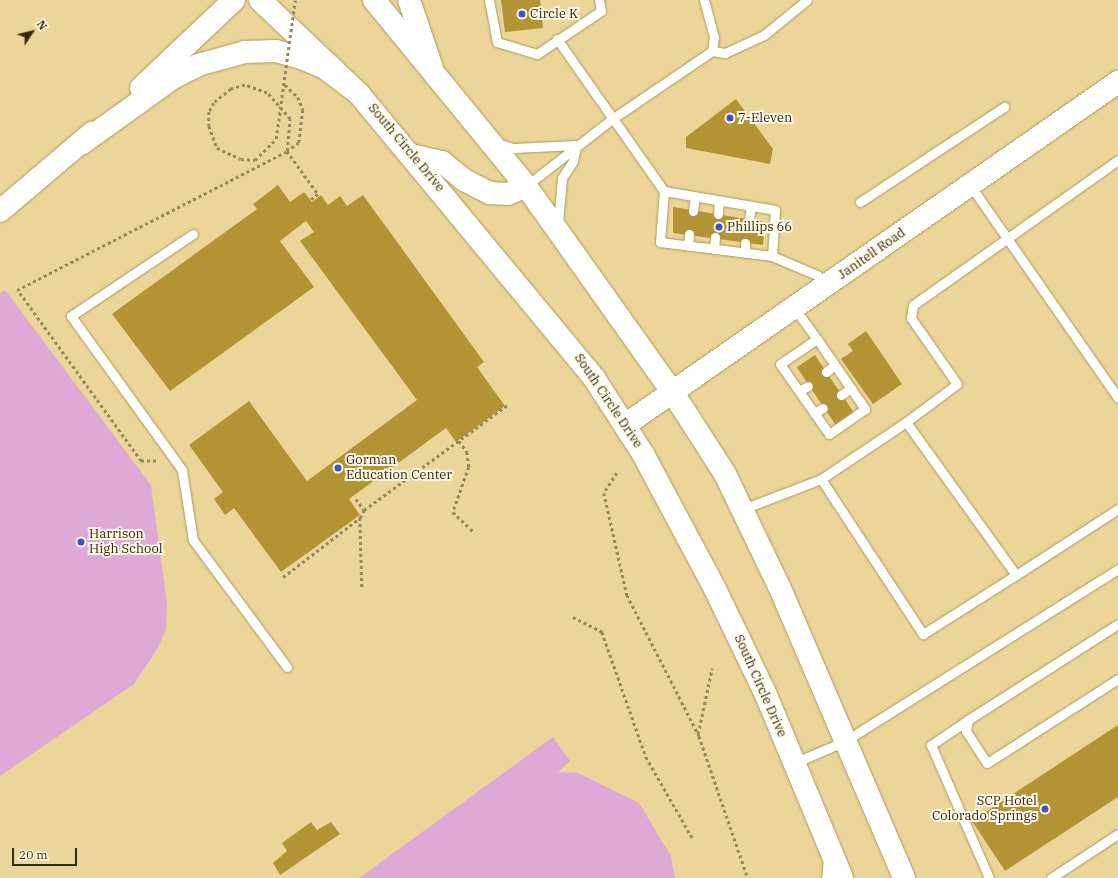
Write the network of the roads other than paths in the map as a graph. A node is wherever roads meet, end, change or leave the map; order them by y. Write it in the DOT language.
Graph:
graph roads {
  1 [pos="234,0"];
  2 [pos="260,0"];
  3 [pos="374,0"];
  4 [pos="410,0"];
  5 [pos="489,0"];
  6 [pos="599,0"];
  7 [pos="704,0"];
  8 [pos="807,0"];
  9 [pos="557,40"];
  10 [pos="712,51"];
  11 [pos="432,68"];
  12 [pos="1118,82"];
  13 [pos="359,94"];
  14 [pos="1004,107"];
  15 [pos="612,119"];
  16 [pos="492,142"];
  17 [pos="81,144"];
  18 [pos="576,146"];
  19 [pos="412,155"];
  20 [pos="1118,160"];
  21 [pos="970,185"];
  22 [pos="526,186"];
  23 [pos="664,191"];
  24 [pos="695,197"];
  25 [pos="720,201"];
  26 [pos="860,202"];
  27 [pos="751,206"];
  28 [pos="693,210"];
  29 [pos="0,211"];
  30 [pos="718,214"];
  31 [pos="749,219"];
  32 [pos="558,230"];
  33 [pos="193,234"];
  34 [pos="689,234"];
  35 [pos="715,237"];
  36 [pos="1007,238"];
  37 [pos="745,243"];
  38 [pos="688,246"];
  39 [pos="714,249"];
  40 [pos="745,253"];
  41 [pos="772,256"];
  42 [pos="827,285"];
  43 [pos="795,309"];
  44 [pos="816,339"];
  45 [pos="834,365"];
  46 [pos="826,372"];
  47 [pos="808,386"];
  48 [pos="851,388"];
  49 [pos="799,391"];
  50 [pos="673,393"];
  51 [pos="841,395"];
  52 [pos="1118,398"];
  53 [pos="823,408"];
  54 [pos="814,413"];
  55 [pos="906,422"];
  56 [pos="625,425"];
  57 [pos="821,480"];
  58 [pos="743,509"];
  59 [pos="1118,509"];
  60 [pos="1118,570"];
  61 [pos="1016,575"];
  62 [pos="1118,624"];
  63 [pos="287,667"];
  64 [pos="1118,679"];
  65 [pos="968,720"];
  66 [pos="845,741"];
  67 [pos="794,763"];
  68 [pos="1118,834"];
  69 [pos="828,845"];
  70 [pos="826,878"];
  71 [pos="842,878"];
  72 [pos="904,878"];
  73 [pos="989,878"];
  74 [pos="1051,878"];
  1 -- 17 [label="main road"];
  2 -- 13 [label="main road, South Circle Drive"];
  3 -- 11 [label="main road"];
  4 -- 11 [label="main road"];
  5 -- 9 [label="lane"];
  6 -- 9 [label="lane"];
  7 -- 10 [label="lane"];
  8 -- 10 [label="lane"];
  9 -- 15 [label="lane"];
  10 -- 15 [label="lane"];
  11 -- 16 [label="main road"];
  12 -- 21 [label="main road, Janitell Road"];
  13 -- 17 [label="main road"];
  13 -- 19 [label="main road, South Circle Drive"];
  14 -- 26 [label="lane"];
  15 -- 18 [label="lane"];
  15 -- 23 [label="lane"];
  16 -- 18 [label="lane"];
  16 -- 22 [label="main road"];
  17 -- 29 [label="main road"];
  18 -- 22 [label="lane"];
  18 -- 32 [label="lane"];
  19 -- 22 [label="main road"];
  19 -- 56 [label="main road, South Circle Drive"];
  20 -- 36 [label="lane"];
  21 -- 36 [label="lane"];
  21 -- 42 [label="main road, Janitell Road"];
  22 -- 32 [label="main road"];
  23 -- 24 [label="lane"];
  23 -- 38 [label="lane"];
  24 -- 25 [label="lane"];
  24 -- 28 [label="lane"];
  25 -- 27 [label="lane"];
  25 -- 30 [label="lane"];
  27 -- 31 [label="lane"];
  27 -- 41 [label="lane"];
  32 -- 50 [label="main road"];
  33 -- 63 [label="lane"];
  34 -- 38 [label="lane"];
  35 -- 39 [label="lane"];
  36 -- 52 [label="lane"];
  36 -- 55 [label="lane"];
  37 -- 40 [label="lane"];
  38 -- 39 [label="lane"];
  39 -- 40 [label="lane"];
  40 -- 41 [label="lane"];
  41 -- 42 [label="lane"];
  42 -- 43 [label="main road, Janitell Road"];
  43 -- 44 [label="lane"];
  43 -- 50 [label="main road, Janitell Road"];
  44 -- 45 [label="lane"];
  44 -- 49 [label="lane"];
  45 -- 46 [label="lane"];
  45 -- 48 [label="lane"];
  47 -- 49 [label="lane"];
  48 -- 51 [label="lane"];
  48 -- 54 [label="lane"];
  49 -- 54 [label="lane"];
  50 -- 56 [label="main road, Janitell Road"];
  50 -- 58 [label="main road"];
  53 -- 54 [label="lane"];
  55 -- 57 [label="lane"];
  55 -- 61 [label="lane"];
  56 -- 67 [label="main road, South Circle Drive"];
  57 -- 58 [label="lane"];
  57 -- 61 [label="lane"];
  58 -- 66 [label="main road"];
  59 -- 61 [label="lane"];
  60 -- 66 [label="lane"];
  62 -- 65 [label="lane"];
  64 -- 65 [label="lane"];
  65 -- 73 [label="lane"];
  66 -- 67 [label="lane"];
  66 -- 72 [label="main road"];
  67 -- 69 [label="main road, South Circle Drive"];
  68 -- 74 [label="lane"];
  69 -- 70 [label="lane"];
  69 -- 71 [label="main road, South Circle Drive"];
}
